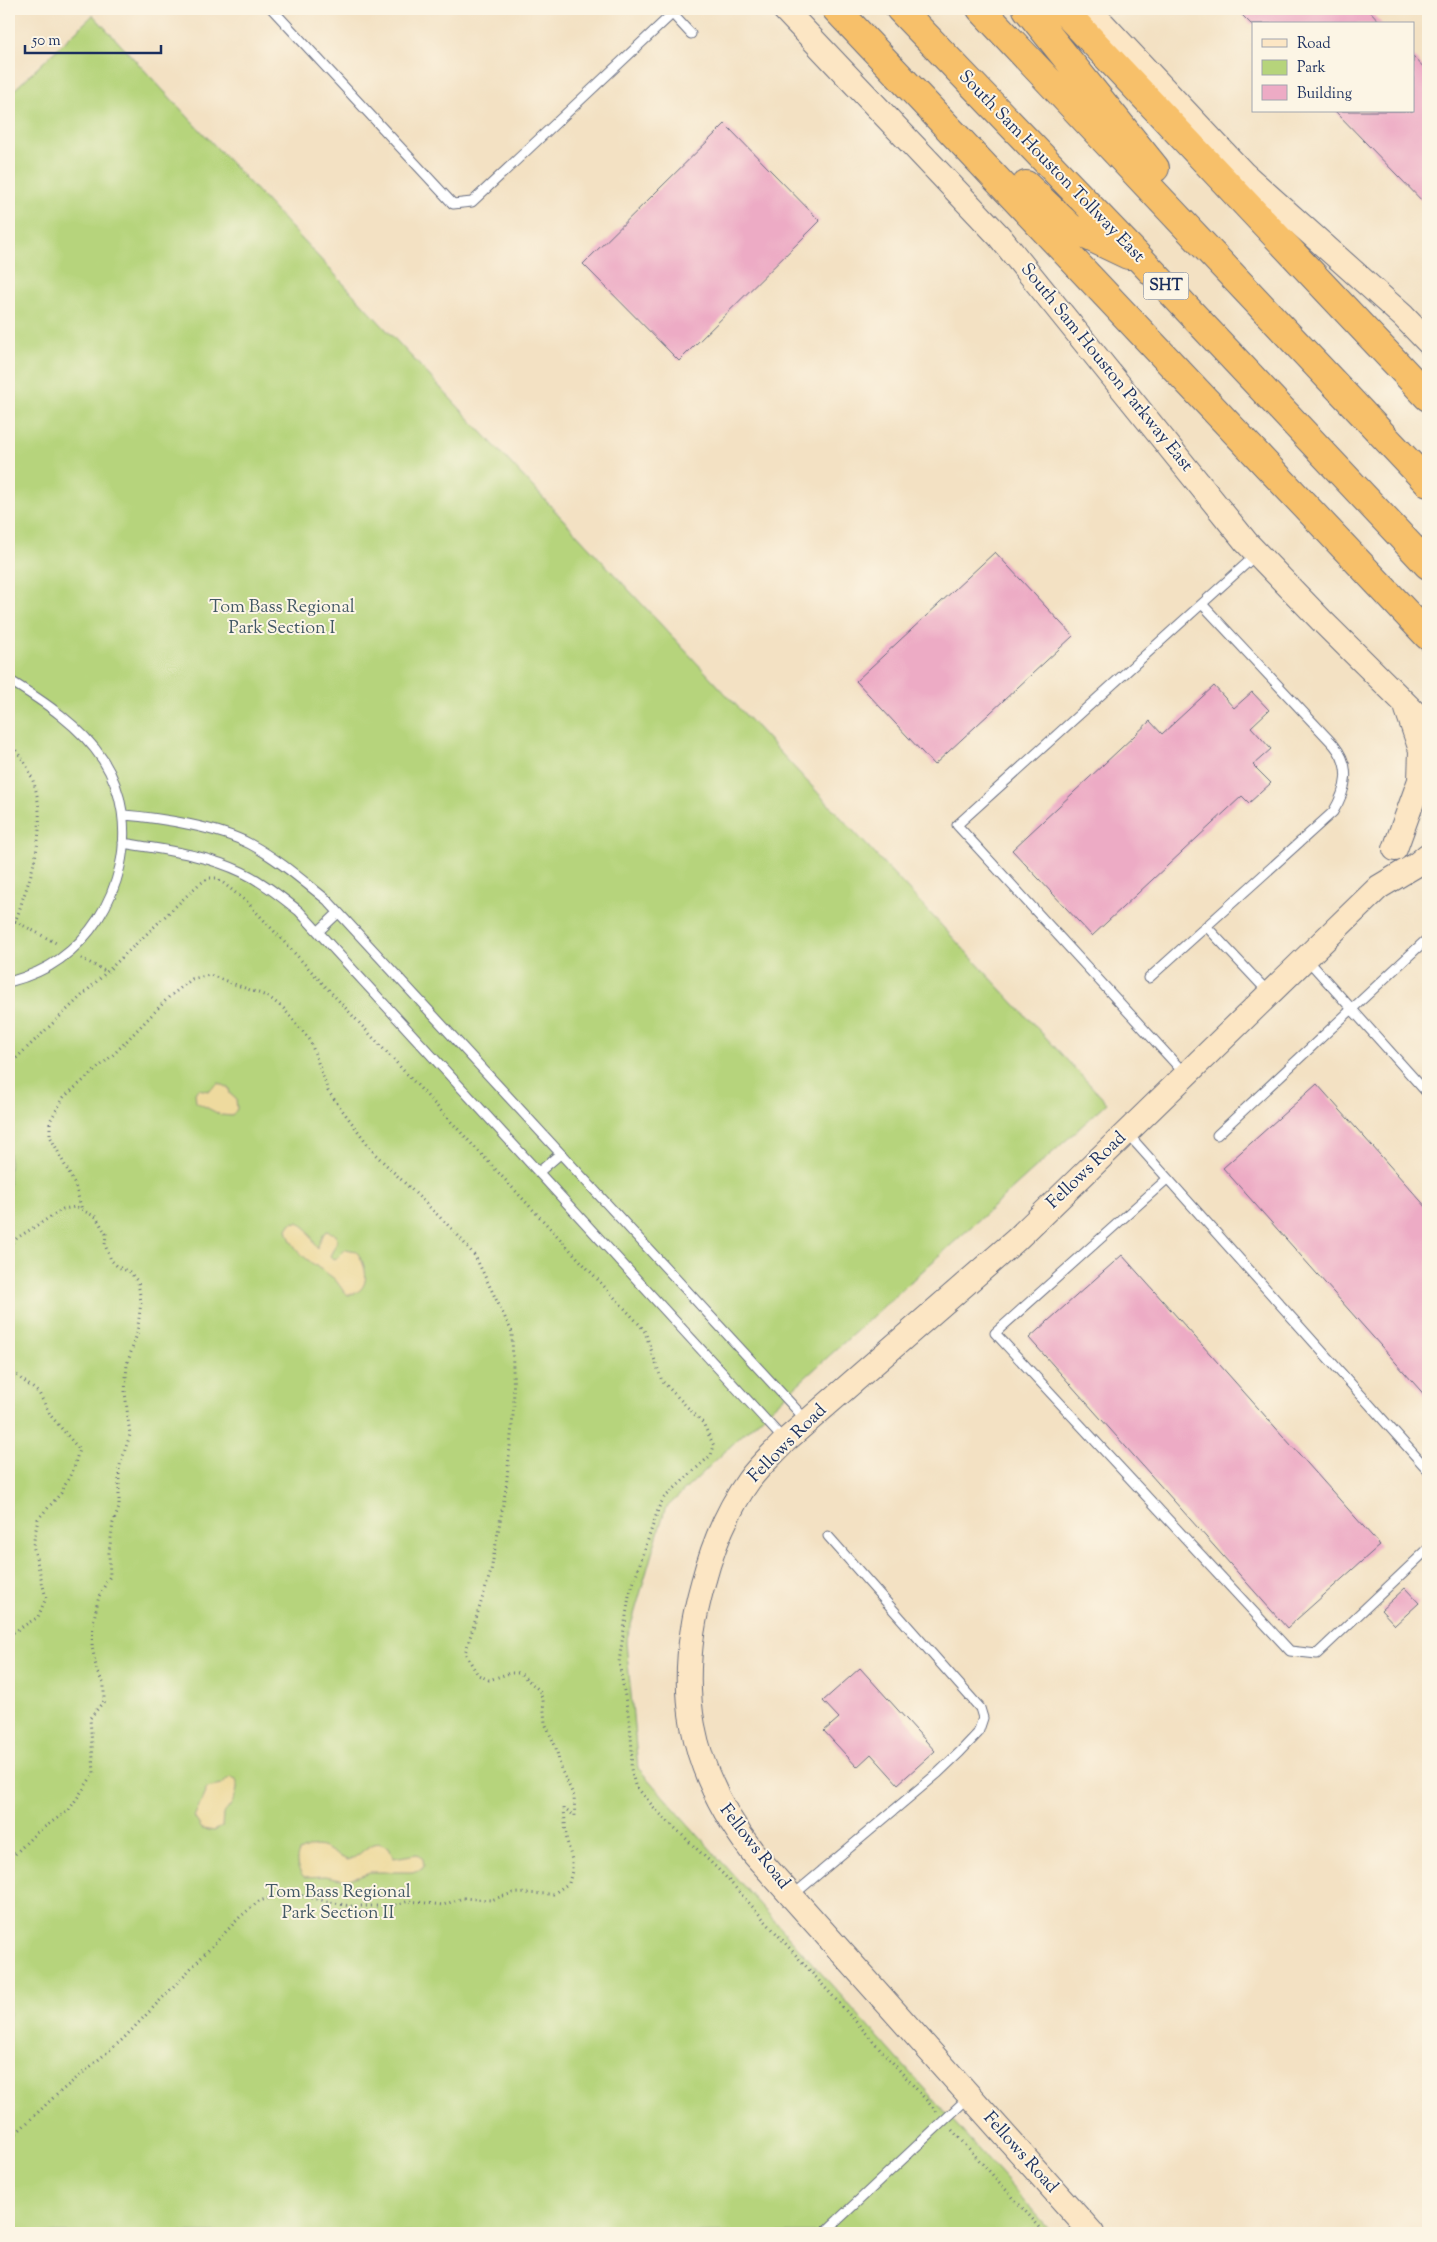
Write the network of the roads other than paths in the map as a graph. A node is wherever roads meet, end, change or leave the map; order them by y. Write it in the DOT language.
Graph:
graph roads {
  1 [pos="272,9"];
  2 [pos="784,9"];
  3 [pos="836,9"];
  4 [pos="858,9"];
  5 [pos="900,9"];
  6 [pos="981,9"];
  7 [pos="1027,9"];
  8 [pos="1062,9"];
  9 [pos="1089,9"];
  10 [pos="670,11"];
  11 [pos="691,34"];
  12 [pos="1144,263"];
  13 [pos="1428,342"];
  14 [pos="1428,397"];
  15 [pos="1428,479"];
  16 [pos="1428,483"];
  17 [pos="1257,554"];
  18 [pos="1428,565"];
  19 [pos="1202,604"];
  20 [pos="1428,636"];
  21 [pos="9,680"];
  22 [pos="1405,703"];
  23 [pos="1428,726"];
  24 [pos="1428,809"];
  25 [pos="124,815"];
  26 [pos="123,843"];
  27 [pos="1395,849"];
  28 [pos="1424,860"];
  29 [pos="1379,887"];
  30 [pos="338,913"];
  31 [pos="1206,926"];
  32 [pos="319,931"];
  33 [pos="1428,938"];
  34 [pos="1306,958"];
  35 [pos="1149,978"];
  36 [pos="9,982"];
  37 [pos="1269,993"];
  38 [pos="1351,1008"];
  39 [pos="1186,1074"];
  40 [pos="1428,1094"];
  41 [pos="1126,1133"];
  42 [pos="1217,1135"];
  43 [pos="560,1154"];
  44 [pos="539,1172"];
  45 [pos="1167,1179"];
  46 [pos="807,1422"];
  47 [pos="785,1441"];
  48 [pos="1428,1470"];
  49 [pos="828,1536"];
  50 [pos="1428,1549"];
  51 [pos="792,1897"];
  52 [pos="970,2096"];
  53 [pos="824,2233"];
  54 [pos="1092,2233"];
  1 -- 10 [label="lane"];
  2 -- 17 [label="street, South Sam Houston Parkway East"];
  3 -- 20 [label="highway"];
  4 -- 12 [label="highway"];
  5 -- 12 [label="highway, South Sam Houston Tollway East / SHT"];
  6 -- 16 [label="highway"];
  7 -- 15 [label="highway"];
  8 -- 14 [label="highway"];
  9 -- 13 [label="street"];
  10 -- 11 [label="lane"];
  12 -- 18 [label="highway, South Sam Houston Tollway East / SHT"];
  17 -- 19 [label="lane"];
  17 -- 22 [label="street, South Sam Houston Parkway East"];
  19 -- 31 [label="lane"];
  19 -- 39 [label="lane"];
  21 -- 25 [label="lane"];
  22 -- 23 [label="street, South Sam Houston Parkway East"];
  22 -- 27 [label="street"];
  24 -- 27 [label="street, Fellows Road"];
  25 -- 26 [label="lane"];
  25 -- 30 [label="lane"];
  26 -- 32 [label="lane"];
  26 -- 36 [label="lane"];
  27 -- 29 [label="street, Fellows Road"];
  28 -- 29 [label="street, Fellows Road"];
  29 -- 34 [label="street, Fellows Road"];
  30 -- 32 [label="lane"];
  30 -- 43 [label="lane"];
  31 -- 35 [label="lane"];
  31 -- 37 [label="lane"];
  32 -- 44 [label="lane"];
  33 -- 38 [label="lane"];
  34 -- 37 [label="street, Fellows Road"];
  34 -- 38 [label="lane"];
  37 -- 39 [label="street, Fellows Road"];
  38 -- 40 [label="lane"];
  38 -- 42 [label="lane"];
  39 -- 41 [label="street, Fellows Road"];
  41 -- 45 [label="lane"];
  41 -- 46 [label="street, Fellows Road"];
  43 -- 44 [label="lane"];
  43 -- 46 [label="lane"];
  44 -- 47 [label="lane"];
  45 -- 48 [label="lane"];
  45 -- 50 [label="lane"];
  46 -- 47 [label="street, Fellows Road"];
  47 -- 51 [label="street, Fellows Road"];
  49 -- 51 [label="lane"];
  51 -- 52 [label="street, Fellows Road"];
  52 -- 53 [label="lane"];
  52 -- 54 [label="street, Fellows Road"];
}
